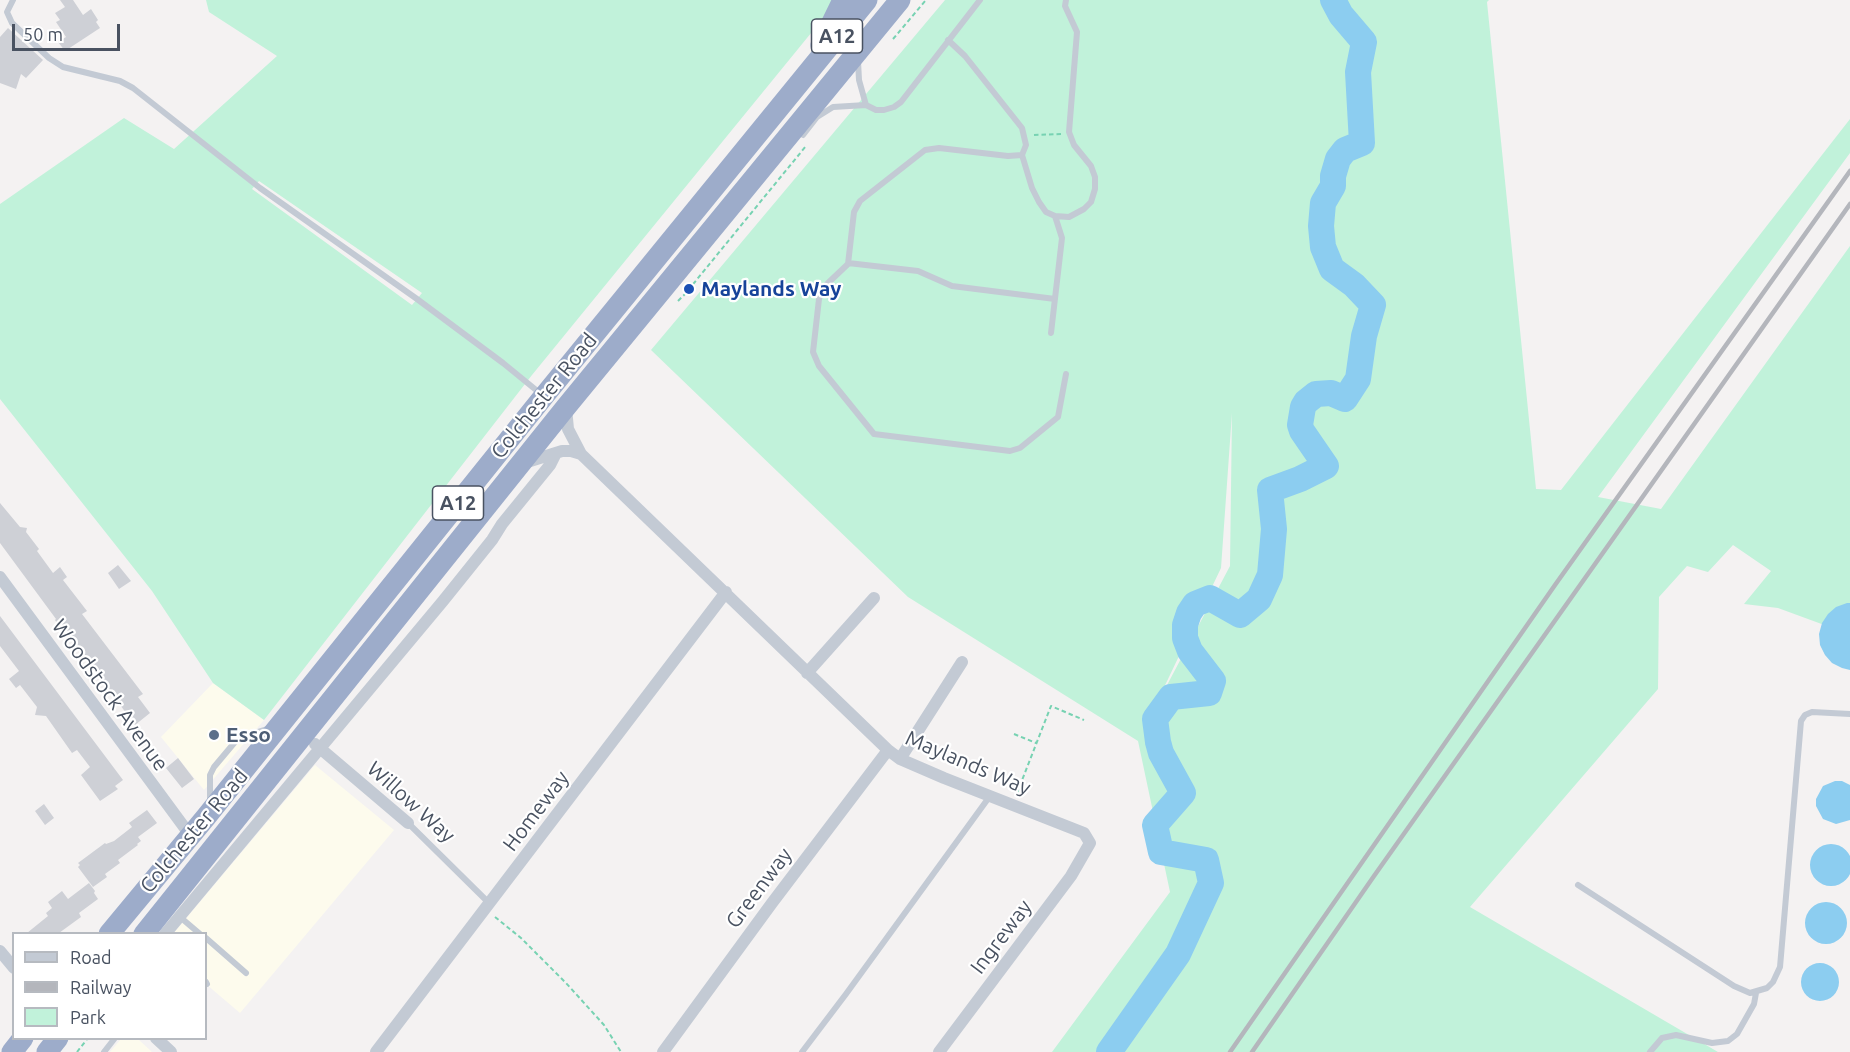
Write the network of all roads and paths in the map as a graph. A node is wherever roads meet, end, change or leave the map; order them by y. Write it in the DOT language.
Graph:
graph roads {
  1 [pos="13,0"];
  2 [pos="843,0"];
  3 [pos="867,0"];
  4 [pos="900,0"];
  5 [pos="926,0"];
  6 [pos="980,0"];
  7 [pos="1057,0"];
  8 [pos="1065,3"];
  9 [pos="948,40"];
  10 [pos="891,41"];
  11 [pos="858,51"];
  12 [pos="808,72"];
  13 [pos="866,105"];
  14 [pos="1069,132"];
  15 [pos="1025,134"];
  16 [pos="798,141"];
  17 [pos="1022,155"];
  18 [pos="776,163"];
  19 [pos="745,192"];
  20 [pos="1054,216"];
  21 [pos="848,263"];
  22 [pos="1055,299"];
  23 [pos="1051,333"];
  24 [pos="1066,374"];
  25 [pos="544,396"];
  26 [pos="567,414"];
  27 [pos="557,452"];
  28 [pos="581,454"];
  29 [pos="519,466"];
  30 [pos="0,577"];
  31 [pos="726,592"];
  32 [pos="874,598"];
  33 [pos="962,662"];
  34 [pos="807,673"];
  35 [pos="1850,714"];
  36 [pos="1084,720"];
  37 [pos="303,734"];
  38 [pos="1014,734"];
  39 [pos="1036,743"];
  40 [pos="320,747"];
  41 [pos="888,750"];
  42 [pos="900,759"];
  43 [pos="991,795"];
  44 [pos="1012,804"];
  45 [pos="408,823"];
  46 [pos="190,835"];
  47 [pos="1090,843"];
  48 [pos="1578,885"];
  49 [pos="488,906"];
  50 [pos="180,917"];
  51 [pos="109,932"];
  52 [pos="145,932"];
  53 [pos="166,932"];
  54 [pos="199,932"];
  55 [pos="207,939"];
  56 [pos="0,951"];
  57 [pos="12,966"];
  58 [pos="246,973"];
  59 [pos="1756,993"];
  60 [pos="21,1040"];
  61 [pos="56,1040"];
  62 [pos="86,1040"];
  63 [pos="113,1040"];
  64 [pos="158,1040"];
  65 [pos="12,1052"];
  66 [pos="47,1052"];
  67 [pos="77,1052"];
  68 [pos="104,1052"];
  69 [pos="171,1052"];
  70 [pos="376,1052"];
  71 [pos="621,1052"];
  72 [pos="663,1052"];
  73 [pos="802,1052"];
  74 [pos="939,1052"];
  75 [pos="1650,1052"];
  1 -- 25 [label="lane"];
  2 -- 12 [label="highway, A12"];
  3 -- 12 [label="highway, Colchester Road / A12"];
  4 -- 11 [label="highway, Colchester Road / A12"];
  5 -- 10 [label="path"];
  6 -- 9 [label="lane"];
  7 -- 8 [label="lane"];
  8 -- 14 [label="lane"];
  9 -- 13 [label="lane"];
  9 -- 15 [label="lane"];
  11 -- 13 [label="lane"];
  11 -- 19 [label="highway, Colchester Road / A12"];
  12 -- 25 [label="highway, Colchester Road / A12"];
  13 -- 16 [label="lane"];
  14 -- 15 [label="path"];
  14 -- 20 [label="lane"];
  15 -- 17 [label="lane"];
  17 -- 20 [label="lane"];
  17 -- 21 [label="lane"];
  18 -- 19 [label="lane"];
  19 -- 26 [label="highway, Colchester Road / A12"];
  20 -- 22 [label="lane"];
  21 -- 22 [label="lane"];
  21 -- 24 [label="lane"];
  22 -- 23 [label="lane"];
  25 -- 46 [label="highway, Colchester Road / A12"];
  26 -- 27 [label="street, Colchester Road"];
  26 -- 28 [label="street, Maylands Way"];
  26 -- 29 [label="highway, Colchester Road / A12"];
  27 -- 28 [label="street"];
  27 -- 29 [label="street"];
  27 -- 40 [label="street, Colchester Road"];
  28 -- 31 [label="street, Maylands Way"];
  29 -- 37 [label="highway, Colchester Road / A12"];
  30 -- 46 [label="street, Woodstock Avenue"];
  31 -- 34 [label="street, Maylands Way"];
  31 -- 49 [label="street, Homeway"];
  32 -- 34 [label="street"];
  33 -- 42 [label="street"];
  34 -- 41 [label="street, Maylands Way"];
  35 -- 59 [label="lane"];
  36 -- 39 [label="path"];
  37 -- 40 [label="street, Willow Way"];
  37 -- 52 [label="highway, Colchester Road / A12"];
  38 -- 39 [label="path"];
  39 -- 44 [label="path"];
  40 -- 45 [label="street, Willow Way"];
  40 -- 50 [label="street, Colchester Road"];
  41 -- 42 [label="street, Maylands Way"];
  41 -- 72 [label="street, Greenway"];
  42 -- 43 [label="street, Maylands Way"];
  43 -- 44 [label="street, Maylands Way"];
  43 -- 73 [label="lane"];
  44 -- 47 [label="street, Maylands Way"];
  45 -- 49 [label="lane, Willow Way"];
  46 -- 51 [label="highway, Colchester Road / A12"];
  47 -- 74 [label="street, Ingreway"];
  48 -- 59 [label="lane"];
  49 -- 70 [label="street, Homeway"];
  49 -- 71 [label="path"];
  50 -- 53 [label="street, Colchester Road"];
  50 -- 54 [label="lane"];
  55 -- 58 [label="lane"];
  56 -- 57 [label="street"];
  59 -- 75 [label="lane"];
  60 -- 65 [label="highway"];
  61 -- 66 [label="highway"];
  62 -- 67 [label="path"];
  63 -- 68 [label="lane"];
  64 -- 69 [label="street"];
}
